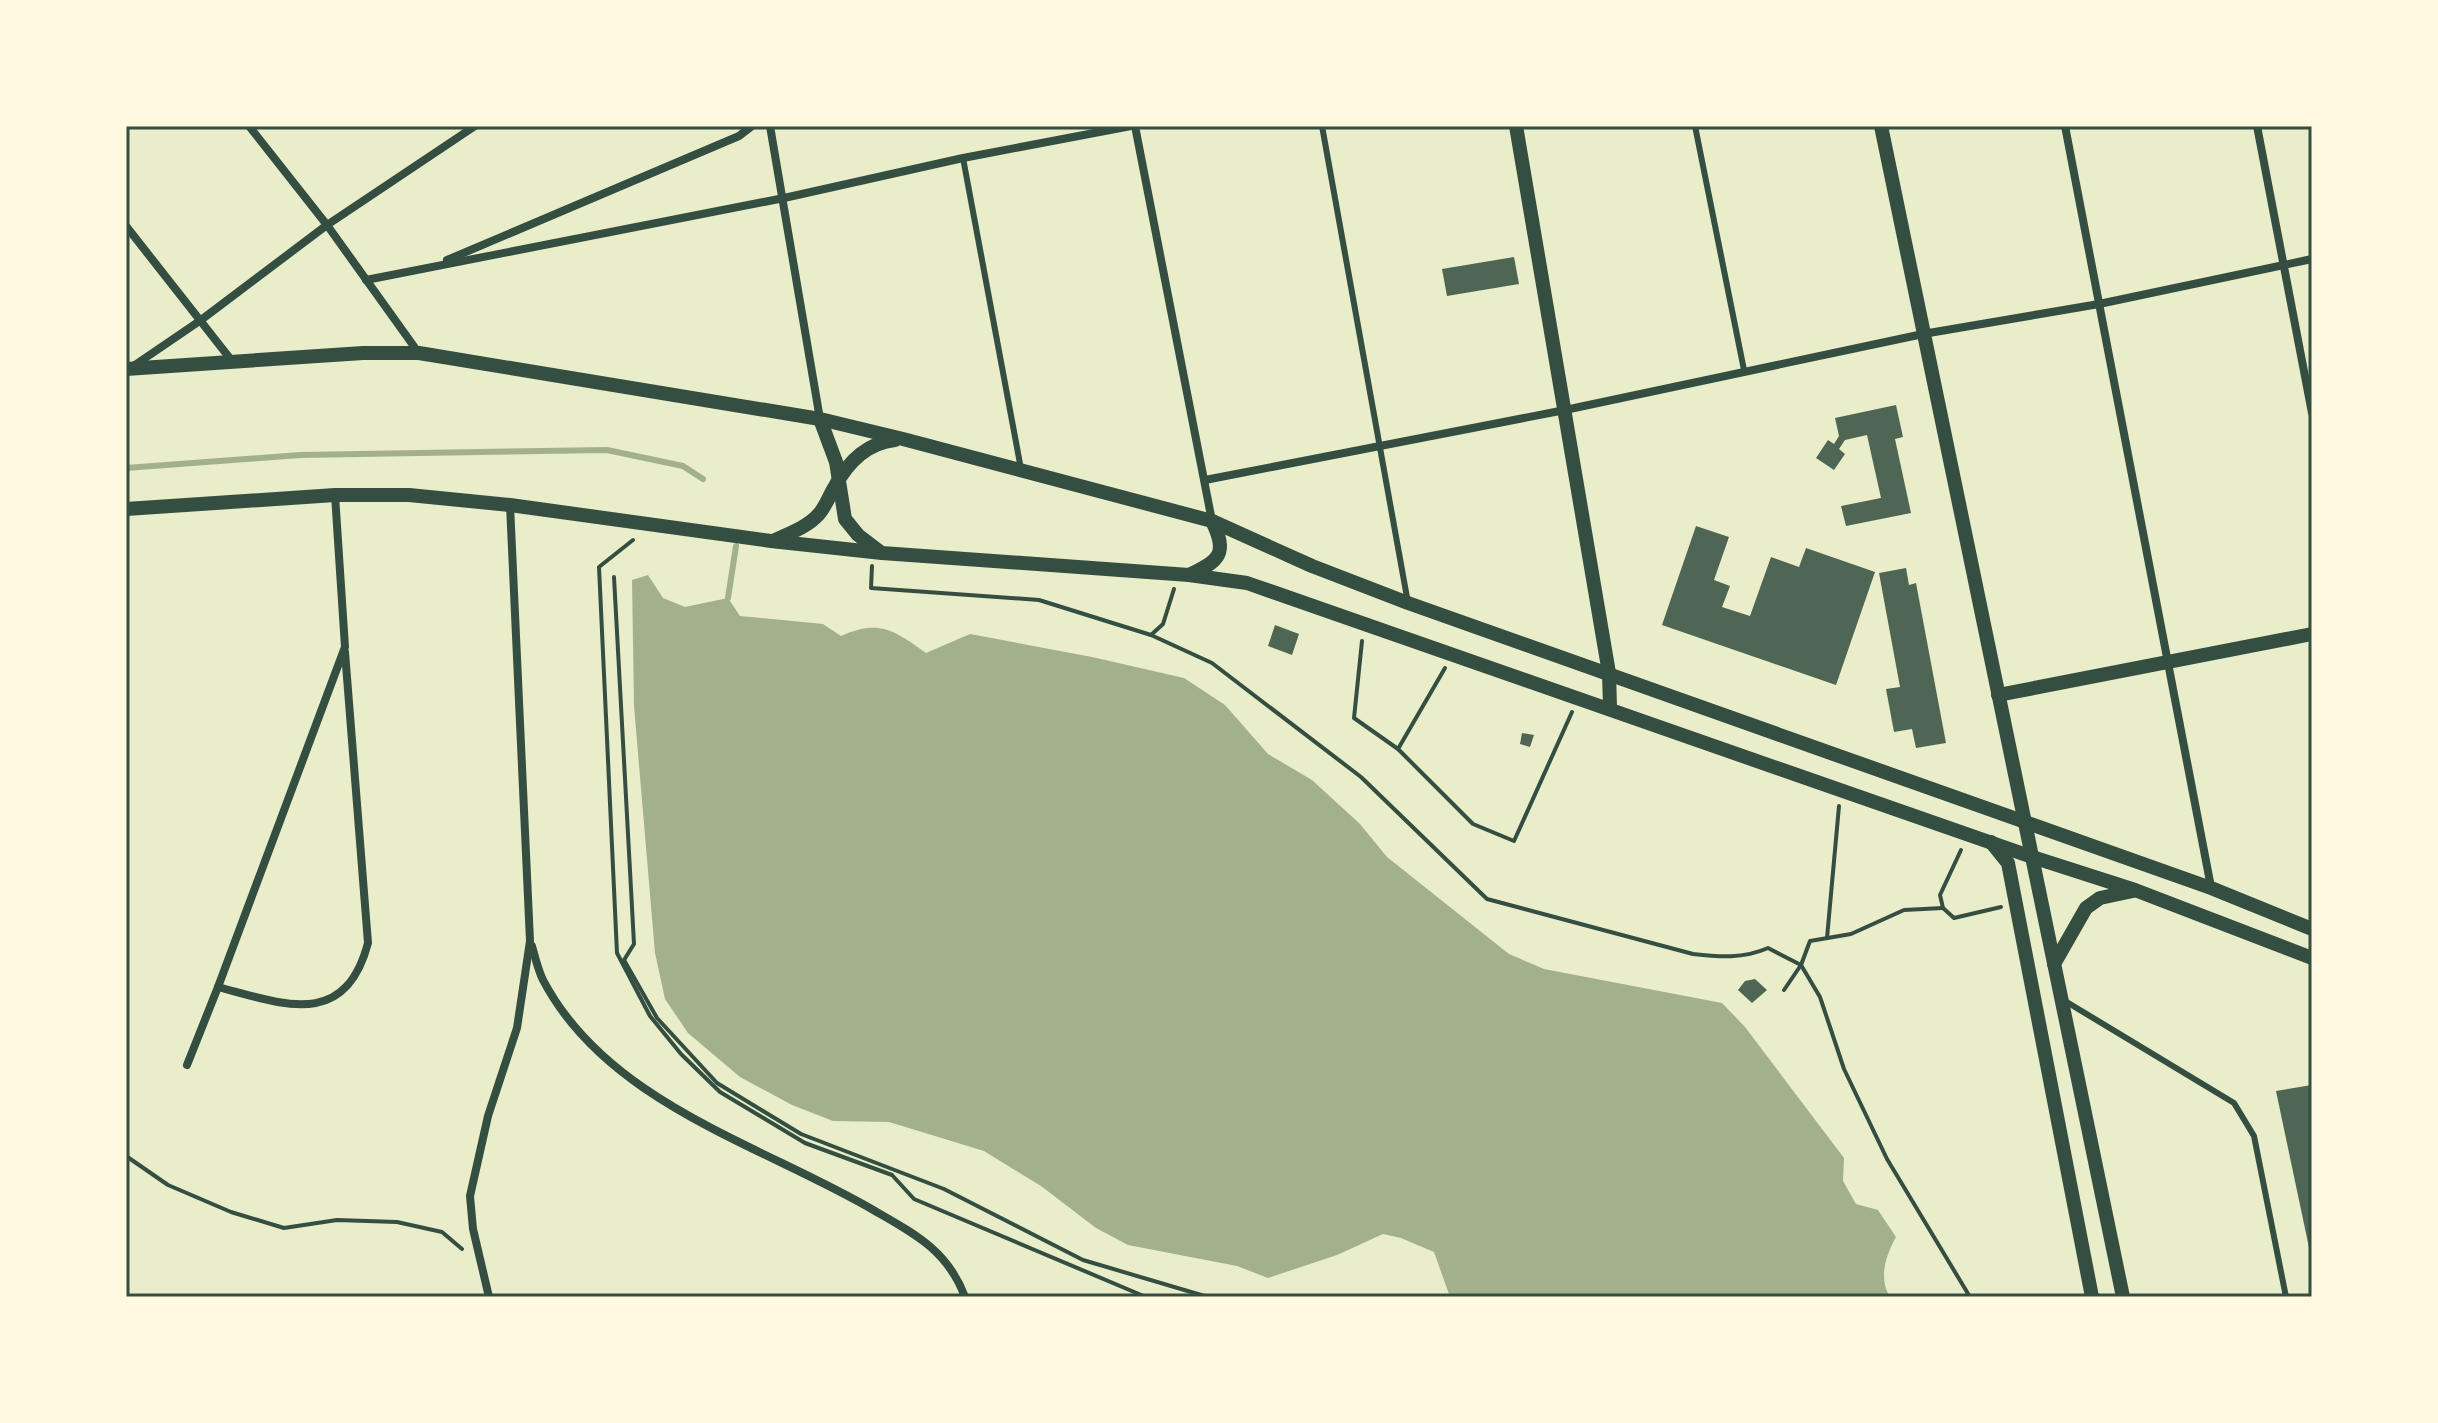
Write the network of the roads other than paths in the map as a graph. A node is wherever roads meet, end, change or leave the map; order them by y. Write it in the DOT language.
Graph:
graph roads {
  1 [pos="249,126"];
  2 [pos="475,126"];
  3 [pos="752,126"];
  4 [pos="770,126"];
  5 [pos="1133,126"];
  6 [pos="1322,126"];
  7 [pos="1516,126"];
  8 [pos="1695,126"];
  9 [pos="1881,126"];
  10 [pos="2065,126"];
  11 [pos="2257,126"];
  12 [pos="463,129"];
  13 [pos="963,158"];
  14 [pos="784,198"];
  15 [pos="327,225"];
  16 [pos="126,226"];
  17 [pos="2312,259"];
  18 [pos="2283,264"];
  19 [pos="431,267"];
  20 [pos="366,280"];
  21 [pos="2099,304"];
  22 [pos="201,320"];
  23 [pos="1923,334"];
  24 [pos="419,353"];
  25 [pos="232,361"];
  26 [pos="128,369"];
  27 [pos="1744,370"];
  28 [pos="1565,410"];
  29 [pos="2312,413"];
  30 [pos="820,419"];
  31 [pos="903,439"];
  32 [pos="1380,447"];
  33 [pos="1021,469"];
  34 [pos="840,478"];
  35 [pos="1205,480"];
  36 [pos="335,495"];
  37 [pos="510,505"];
  38 [pos="126,509"];
  39 [pos="1212,521"];
  40 [pos="771,541"];
  41 [pos="884,559"];
  42 [pos="1189,575"];
  43 [pos="1408,603"];
  44 [pos="2312,634"];
  45 [pos="345,647"];
  46 [pos="2167,661"];
  47 [pos="1609,673"];
  48 [pos="1998,695"];
  49 [pos="1610,707"];
  50 [pos="2025,821"];
  51 [pos="1991,842"];
  52 [pos="2032,857"];
  53 [pos="2211,888"];
  54 [pos="2135,890"];
  55 [pos="2312,929"];
  56 [pos="530,941"];
  57 [pos="2312,958"];
  58 [pos="2054,964"];
  59 [pos="218,987"];
  60 [pos="2061,999"];
  61 [pos="187,1065"];
  62 [pos="489,1297"];
  63 [pos="965,1297"];
  64 [pos="2092,1297"];
  65 [pos="2123,1297"];
  66 [pos="2286,1297"];
  1 -- 15 [label="street"];
  2 -- 12 [label="street"];
  3 -- 19 [label="street"];
  4 -- 14 [label="street"];
  5 -- 13 [label="street"];
  5 -- 35 [label="street"];
  6 -- 32 [label="lane"];
  7 -- 28 [label="street"];
  8 -- 27 [label="lane"];
  9 -- 23 [label="street"];
  10 -- 21 [label="street"];
  11 -- 18 [label="street"];
  12 -- 15 [label="street"];
  13 -- 14 [label="street"];
  13 -- 33 [label="lane"];
  14 -- 19 [label="street"];
  14 -- 30 [label="street"];
  15 -- 20 [label="street"];
  15 -- 22 [label="street"];
  16 -- 22 [label="street"];
  17 -- 18 [label="street"];
  18 -- 21 [label="street"];
  18 -- 29 [label="street"];
  19 -- 20 [label="street"];
  20 -- 24 [label="street"];
  21 -- 23 [label="street"];
  21 -- 46 [label="street"];
  22 -- 25 [label="street"];
  22 -- 26 [label="street"];
  23 -- 27 [label="street"];
  23 -- 48 [label="street"];
  24 -- 25 [label="street"];
  24 -- 30 [label="street"];
  25 -- 26 [label="street"];
  27 -- 28 [label="street"];
  28 -- 32 [label="street"];
  28 -- 47 [label="street"];
  30 -- 31 [label="street"];
  30 -- 34 [label="street"];
  31 -- 33 [label="street"];
  31 -- 34 [label="street"];
  32 -- 35 [label="street"];
  32 -- 43 [label="lane"];
  33 -- 39 [label="street"];
  34 -- 40 [label="street"];
  34 -- 41 [label="street"];
  35 -- 39 [label="street"];
  36 -- 37 [label="street"];
  36 -- 38 [label="street"];
  36 -- 45 [label="street"];
  37 -- 40 [label="street"];
  37 -- 56 [label="street"];
  39 -- 42 [label="street"];
  39 -- 43 [label="street"];
  40 -- 41 [label="street"];
  41 -- 42 [label="street"];
  42 -- 49 [label="street"];
  43 -- 47 [label="street"];
  44 -- 46 [label="street"];
  45 -- 59 [label="street"];
  45 -- 59 [label="street"];
  46 -- 48 [label="street"];
  46 -- 53 [label="street"];
  47 -- 49 [label="street"];
  47 -- 50 [label="street"];
  48 -- 50 [label="street"];
  49 -- 51 [label="street"];
  50 -- 52 [label="street"];
  50 -- 53 [label="street"];
  51 -- 52 [label="street"];
  51 -- 64 [label="street"];
  52 -- 54 [label="street"];
  52 -- 58 [label="street"];
  53 -- 55 [label="street"];
  54 -- 57 [label="street"];
  54 -- 58 [label="street"];
  56 -- 62 [label="street"];
  56 -- 63 [label="street"];
  58 -- 60 [label="street"];
  59 -- 61 [label="street"];
  60 -- 65 [label="street"];
  60 -- 66 [label="lane"];
}
